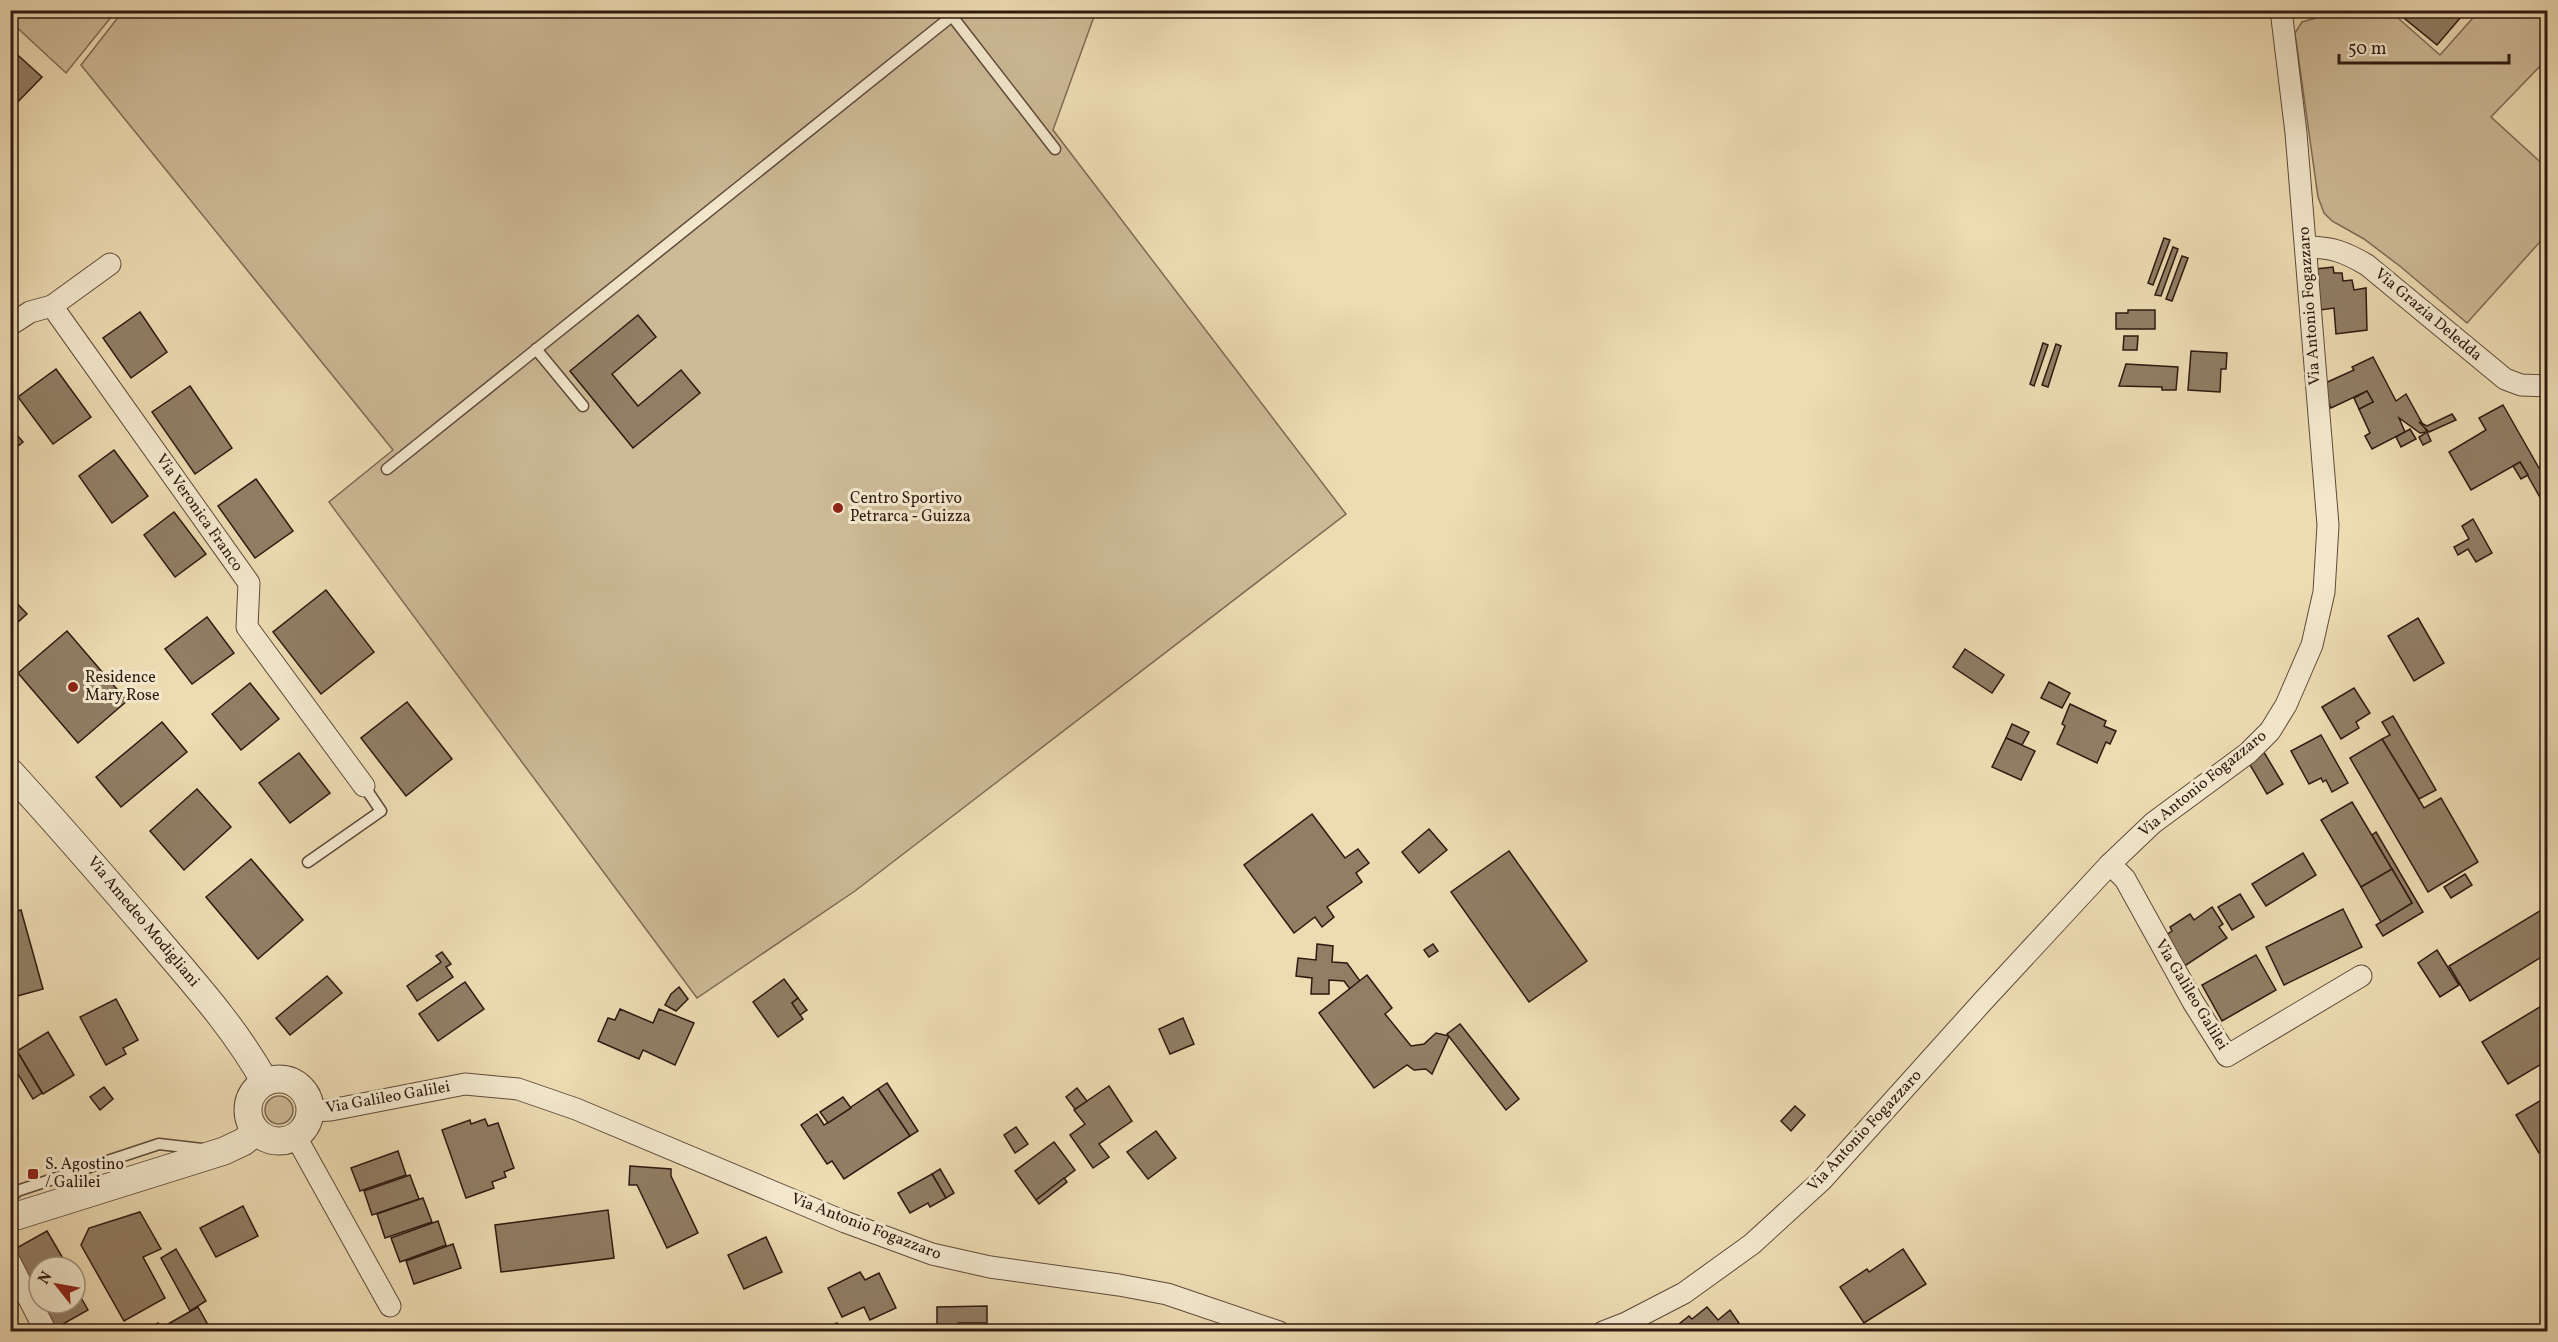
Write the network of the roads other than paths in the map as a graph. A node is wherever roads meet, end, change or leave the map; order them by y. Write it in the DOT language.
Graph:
graph roads {
  1 [pos="2281,10"];
  2 [pos="950,13"];
  3 [pos="1055,149"];
  4 [pos="2306,247"];
  5 [pos="110,264"];
  6 [pos="52,306"];
  7 [pos="10,325"];
  8 [pos="537,349"];
  9 [pos="2547,386"];
  10 [pos="583,406"];
  11 [pos="387,469"];
  12 [pos="10,772"];
  13 [pos="364,786"];
  14 [pos="308,861"];
  15 [pos="2110,864"];
  16 [pos="2361,976"];
  17 [pos="265,1082"];
  18 [pos="465,1084"];
  19 [pos="310,1111"];
  20 [pos="256,1132"];
  21 [pos="296,1137"];
  22 [pos="224,1151"];
  23 [pos="10,1200"];
  24 [pos="10,1218"];
  25 [pos="10,1262"];
  26 [pos="390,1306"];
  27 [pos="46,1332"];
  28 [pos="1279,1332"];
  29 [pos="1603,1332"];
  1 -- 4 [label="street, Via Antonio Fogazzaro"];
  2 -- 3 [label="lane"];
  2 -- 8 [label="lane"];
  4 -- 9 [label="street, Via Grazia Deledda"];
  4 -- 15 [label="street, Via Antonio Fogazzaro"];
  5 -- 6 [label="street"];
  6 -- 7 [label="street"];
  6 -- 13 [label="street, Via Veronica Franco"];
  8 -- 10 [label="lane"];
  8 -- 11 [label="lane"];
  12 -- 17 [label="street, Via Amedeo Modigliani"];
  13 -- 14 [label="lane"];
  15 -- 16 [label="street, Via Galileo Galilei"];
  15 -- 29 [label="street, Via Antonio Fogazzaro"];
  17 -- 19 [label="street, Via Galileo Galilei"];
  17 -- 20 [label="street"];
  18 -- 19 [label="street, Via Galileo Galilei"];
  18 -- 28 [label="street, Via Antonio Fogazzaro"];
  19 -- 21 [label="street, Via Galileo Galilei"];
  20 -- 21 [label="street"];
  20 -- 22 [label="street"];
  21 -- 26 [label="street"];
  22 -- 23 [label="lane"];
  22 -- 24 [label="street"];
  25 -- 27 [label="street"];
}
